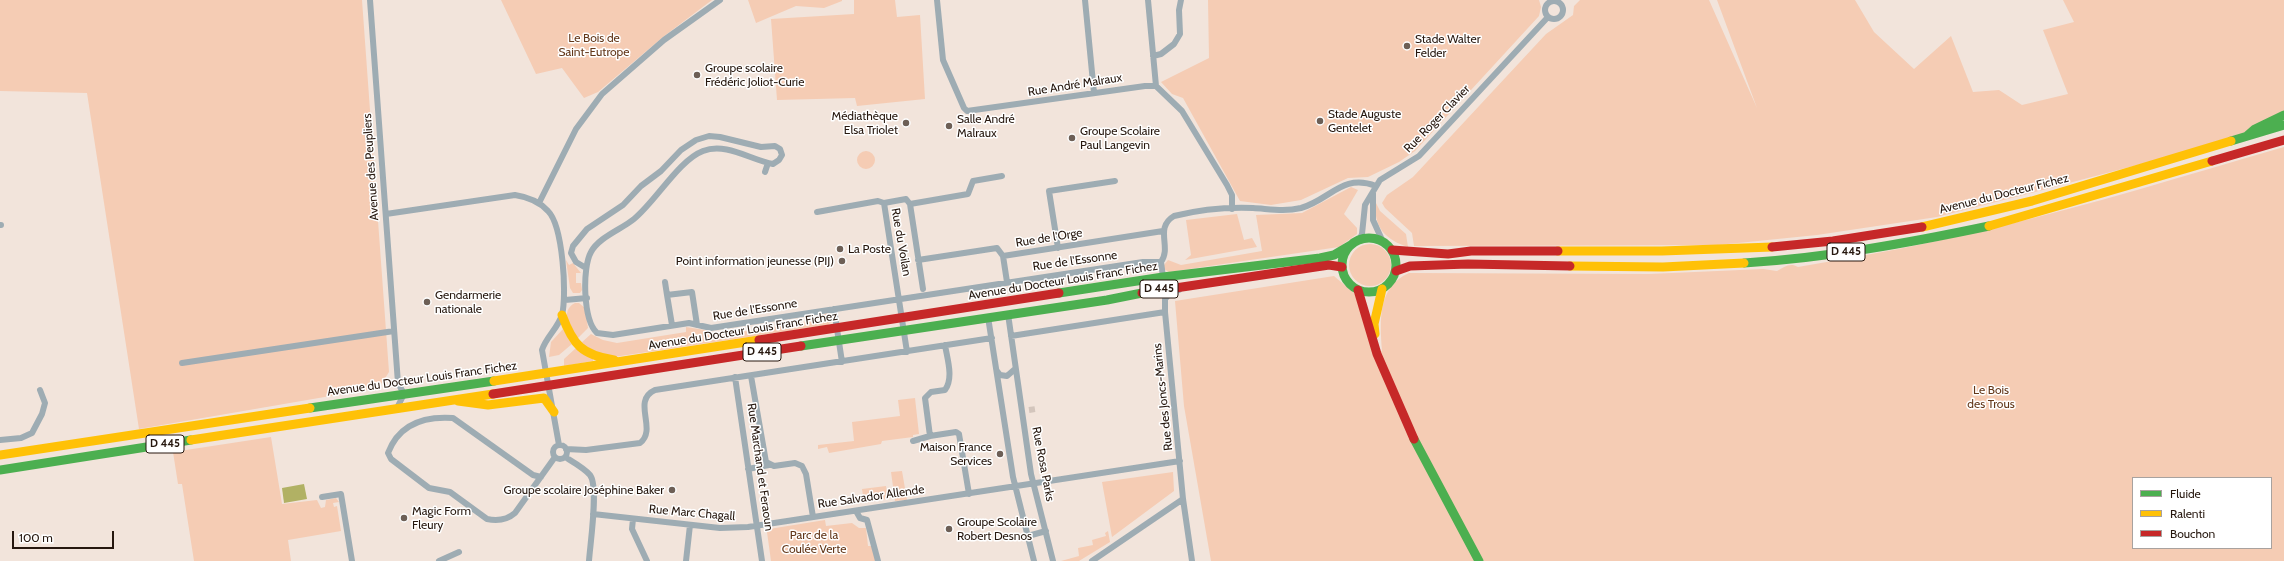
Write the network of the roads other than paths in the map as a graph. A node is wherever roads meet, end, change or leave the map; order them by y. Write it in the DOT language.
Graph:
graph roads {
  1 [pos="370,0"];
  2 [pos="720,0"];
  3 [pos="937,0"];
  4 [pos="1085,0"];
  5 [pos="1148,0"];
  6 [pos="1181,0"];
  7 [pos="1562,2"];
  8 [pos="1545,3"];
  9 [pos="1548,17"];
  10 [pos="1153,56"];
  11 [pos="1156,86"];
  12 [pos="1094,93"];
  13 [pos="2284,115"];
  14 [pos="2284,125"];
  15 [pos="2247,136"];
  16 [pos="2284,140"];
  17 [pos="768,163"];
  18 [pos="765,172"];
  19 [pos="1002,176"];
  20 [pos="1115,181"];
  21 [pos="1375,187"];
  22 [pos="539,203"];
  23 [pos="884,203"];
  24 [pos="910,204"];
  25 [pos="1232,209"];
  26 [pos="817,212"];
  27 [pos="386,214"];
  28 [pos="1163,231"];
  29 [pos="1383,242"];
  30 [pos="1355,243"];
  31 [pos="1058,248"];
  32 [pos="1392,250"];
  33 [pos="1003,256"];
  34 [pos="918,260"];
  35 [pos="1161,262"];
  36 [pos="1342,267"];
  37 [pos="586,268"];
  38 [pos="1396,271"];
  39 [pos="1163,277"];
  40 [pos="1229,279"];
  41 [pos="665,282"];
  42 [pos="1007,282"];
  43 [pos="923,289"];
  44 [pos="1083,289"];
  45 [pos="1382,289"];
  46 [pos="1358,290"];
  47 [pos="667,296"];
  48 [pos="587,298"];
  49 [pos="900,298"];
  50 [pos="565,300"];
  51 [pos="834,309"];
  52 [pos="988,311"];
  53 [pos="1005,311"];
  54 [pos="1165,312"];
  55 [pos="562,315"];
  56 [pos="903,318"];
  57 [pos="672,325"];
  58 [pos="697,325"];
  59 [pos="837,328"];
  60 [pos="394,331"];
  61 [pos="905,331"];
  62 [pos="1010,336"];
  63 [pos="992,338"];
  64 [pos="839,340"];
  65 [pos="945,345"];
  66 [pos="907,352"];
  67 [pos="1376,353"];
  68 [pos="624,361"];
  69 [pos="842,362"];
  70 [pos="182,363"];
  71 [pos="1015,369"];
  72 [pos="997,371"];
  73 [pos="545,373"];
  74 [pos="751,376"];
  75 [pos="735,377"];
  76 [pos="398,385"];
  77 [pos="548,385"];
  78 [pos="40,390"];
  79 [pos="404,394"];
  80 [pos="384,397"];
  81 [pos="450,400"];
  82 [pos="397,408"];
  83 [pos="554,412"];
  84 [pos="930,436"];
  85 [pos="0,440"];
  86 [pos="913,441"];
  87 [pos="559,445"];
  88 [pos="566,450"];
  89 [pos="4,455"];
  90 [pos="565,457"];
  91 [pos="555,458"];
  92 [pos="1180,461"];
  93 [pos="769,465"];
  94 [pos="748,469"];
  95 [pos="4,470"];
  96 [pos="541,477"];
  97 [pos="1034,484"];
  98 [pos="1015,487"];
  99 [pos="969,494"];
  100 [pos="322,497"];
  101 [pos="1183,499"];
  102 [pos="872,509"];
  103 [pos="856,510"];
  104 [pos="593,514"];
  105 [pos="812,517"];
  106 [pos="633,519"];
  107 [pos="867,520"];
  108 [pos="690,525"];
  109 [pos="757,526"];
  110 [pos="1046,531"];
  111 [pos="1028,536"];
  112 [pos="459,552"];
  113 [pos="352,561"];
  114 [pos="439,561"];
  115 [pos="589,561"];
  116 [pos="647,561"];
  117 [pos="686,561"];
  118 [pos="762,561"];
  119 [pos="878,561"];
  120 [pos="1034,561"];
  121 [pos="1053,561"];
  122 [pos="1092,561"];
  123 [pos="1192,561"];
  124 [pos="1479,561"];
  1 -- 27 [label="street, Avenue des Peupliers"];
  2 -- 22 [label="street"];
  3 -- 12 [label="street, Rue André Malraux"];
  4 -- 12 [label="street"];
  5 -- 10 [label="street"];
  6 -- 10 [label="street"];
  7 -- 8 [label="street"];
  7 -- 9 [label="street"];
  8 -- 9 [label="street"];
  9 -- 21 [label="street, Rue Roger Clavier"];
  10 -- 11 [label="street"];
  11 -- 12 [label="street, Rue André Malraux"];
  11 -- 25 [label="street"];
  13 -- 15 [label="main road"];
  14 -- 15 [label="main road, D 445"];
  15 -- 32 [label="main road, Avenue du Docteur Fichez / D 445"];
  16 -- 38 [label="main road, D 445"];
  17 -- 18 [label="street"];
  17 -- 37 [label="street, Rue de l'Essonne"];
  17 -- 37 [label="street"];
  19 -- 24 [label="street"];
  20 -- 31 [label="street"];
  21 -- 25 [label="street"];
  21 -- 29 [label="street"];
  21 -- 30 [label="street, Rue Roger Clavier"];
  22 -- 27 [label="street"];
  22 -- 50 [label="street"];
  23 -- 24 [label="street"];
  23 -- 26 [label="street, Rue du Voilan"];
  23 -- 49 [label="street, Rue du Voilan"];
  24 -- 34 [label="street"];
  25 -- 28 [label="street"];
  27 -- 60 [label="street, Avenue des Peupliers"];
  28 -- 31 [label="street, Rue de l'Orge"];
  28 -- 35 [label="street"];
  29 -- 30 [label="main road"];
  29 -- 32 [label="main road"];
  30 -- 36 [label="main road"];
  30 -- 39 [label="main road, Avenue du Docteur Louis Franc Fichez / D 445"];
  31 -- 33 [label="street, Rue de l'Orge"];
  32 -- 38 [label="main road"];
  33 -- 34 [label="street, Rue de l'Orge"];
  33 -- 42 [label="street"];
  34 -- 43 [label="street"];
  35 -- 39 [label="street"];
  35 -- 42 [label="street, Rue de l'Essonne"];
  36 -- 40 [label="main road, Avenue du Docteur Louis Franc Fichez / D 445"];
  36 -- 46 [label="main road"];
  37 -- 48 [label="street, Rue de l'Essonne"];
  38 -- 45 [label="main road"];
  39 -- 44 [label="main road, Avenue du Docteur Louis Franc Fichez / D 445"];
  40 -- 53 [label="main road, Avenue du Docteur Louis Franc Fichez / D 445"];
  40 -- 54 [label="street, Rue des Joncs-Marins"];
  41 -- 47 [label="street"];
  42 -- 49 [label="street, Rue de l'Essonne"];
  44 -- 52 [label="main road, Avenue du Docteur Louis Franc Fichez / D 445"];
  44 -- 53 [label="main road"];
  45 -- 46 [label="main road"];
  45 -- 67 [label="main road"];
  46 -- 67 [label="main road"];
  47 -- 57 [label="street"];
  47 -- 58 [label="street"];
  48 -- 50 [label="street"];
  48 -- 57 [label="street, Rue de l'Essonne"];
  49 -- 51 [label="street, Rue de l'Essonne"];
  49 -- 56 [label="street, Rue du Voilan"];
  50 -- 55 [label="street"];
  51 -- 58 [label="street, Rue de l'Essonne"];
  51 -- 59 [label="street"];
  52 -- 53 [label="main road, Avenue du Docteur Louis Franc Fichez / D 445"];
  52 -- 56 [label="main road, Avenue du Docteur Louis Franc Fichez / D 445"];
  52 -- 61 [label="main road, Avenue du Docteur Louis Franc Fichez / D 445"];
  52 -- 63 [label="street"];
  53 -- 62 [label="street, Rue Rosa Parks"];
  54 -- 62 [label="street"];
  54 -- 92 [label="street, Rue des Joncs-Marins"];
  55 -- 68 [label="main road"];
  55 -- 73 [label="street"];
  56 -- 59 [label="main road, Avenue du Docteur Louis Franc Fichez / D 445"];
  56 -- 61 [label="street, Rue du Voilan"];
  57 -- 58 [label="street, Rue de l'Essonne"];
  59 -- 64 [label="street"];
  59 -- 68 [label="main road, Avenue du Docteur Louis Franc Fichez / D 445"];
  60 -- 70 [label="street"];
  60 -- 76 [label="street, Avenue des Peupliers"];
  61 -- 64 [label="main road, Avenue du Docteur Louis Franc Fichez / D 445"];
  61 -- 66 [label="street, Rue du Voilan"];
  62 -- 71 [label="street, Rue Rosa Parks"];
  63 -- 65 [label="street"];
  63 -- 72 [label="street"];
  64 -- 69 [label="street"];
  64 -- 77 [label="main road, Avenue du Docteur Louis Franc Fichez / D 445"];
  65 -- 66 [label="street"];
  65 -- 84 [label="street"];
  66 -- 69 [label="street"];
  67 -- 124 [label="main road"];
  68 -- 73 [label="main road, Avenue du Docteur Louis Franc Fichez / D 445"];
  68 -- 77 [label="main road"];
  69 -- 74 [label="street"];
  71 -- 72 [label="street"];
  71 -- 97 [label="street, Rue Rosa Parks"];
  72 -- 98 [label="street"];
  73 -- 77 [label="street"];
  73 -- 79 [label="main road, Avenue du Docteur Louis Franc Fichez / D 445"];
  73 -- 81 [label="main road"];
  74 -- 75 [label="street"];
  74 -- 93 [label="street"];
  75 -- 88 [label="street"];
  75 -- 94 [label="street, Rue Marchand et Feraoun"];
  76 -- 79 [label="street, Avenue des Peupliers"];
  76 -- 80 [label="street"];
  77 -- 81 [label="main road, Avenue du Docteur Louis Franc Fichez / D 445"];
  77 -- 83 [label="street"];
  78 -- 85 [label="street"];
  79 -- 80 [label="main road, Avenue du Docteur Louis Franc Fichez / D 445"];
  79 -- 82 [label="street"];
  80 -- 89 [label="main road, Avenue du Docteur Louis Franc Fichez / D 445"];
  81 -- 82 [label="main road, Avenue du Docteur Louis Franc Fichez / D 445"];
  81 -- 83 [label="main road"];
  82 -- 95 [label="main road, D 445"];
  83 -- 87 [label="street"];
  84 -- 86 [label="street"];
  84 -- 99 [label="street"];
  87 -- 88 [label="street"];
  87 -- 91 [label="street"];
  88 -- 90 [label="street"];
  90 -- 91 [label="street"];
  90 -- 104 [label="street"];
  91 -- 96 [label="street"];
  92 -- 97 [label="street, Rue Salvador Allende"];
  92 -- 101 [label="street, Rue des Joncs-Marins"];
  93 -- 94 [label="street"];
  93 -- 105 [label="street, Rue Salvador Allende"];
  94 -- 109 [label="street, Rue Marchand et Feraoun"];
  96 -- 96 [label="street"];
  97 -- 98 [label="street, Rue Salvador Allende"];
  97 -- 110 [label="street, Rue Rosa Parks"];
  98 -- 99 [label="street, Rue Salvador Allende"];
  98 -- 111 [label="street"];
  99 -- 102 [label="street, Rue Salvador Allende"];
  100 -- 113 [label="street"];
  101 -- 122 [label="street"];
  101 -- 123 [label="street, Rue des Joncs-Marins"];
  102 -- 103 [label="street, Rue Salvador Allende"];
  102 -- 107 [label="street"];
  103 -- 105 [label="street, Rue Salvador Allende"];
  103 -- 107 [label="street"];
  104 -- 106 [label="street, Rue Marc Chagall"];
  104 -- 115 [label="street"];
  105 -- 109 [label="street, Rue Marc Chagall"];
  106 -- 108 [label="street, Rue Marc Chagall"];
  106 -- 116 [label="street"];
  107 -- 119 [label="street"];
  108 -- 109 [label="street, Rue Marc Chagall"];
  108 -- 117 [label="street"];
  109 -- 118 [label="street, Rue Marchand et Feraoun"];
  110 -- 111 [label="street"];
  110 -- 121 [label="street, Rue Rosa Parks"];
  111 -- 120 [label="street"];
  112 -- 114 [label="street"];
}
